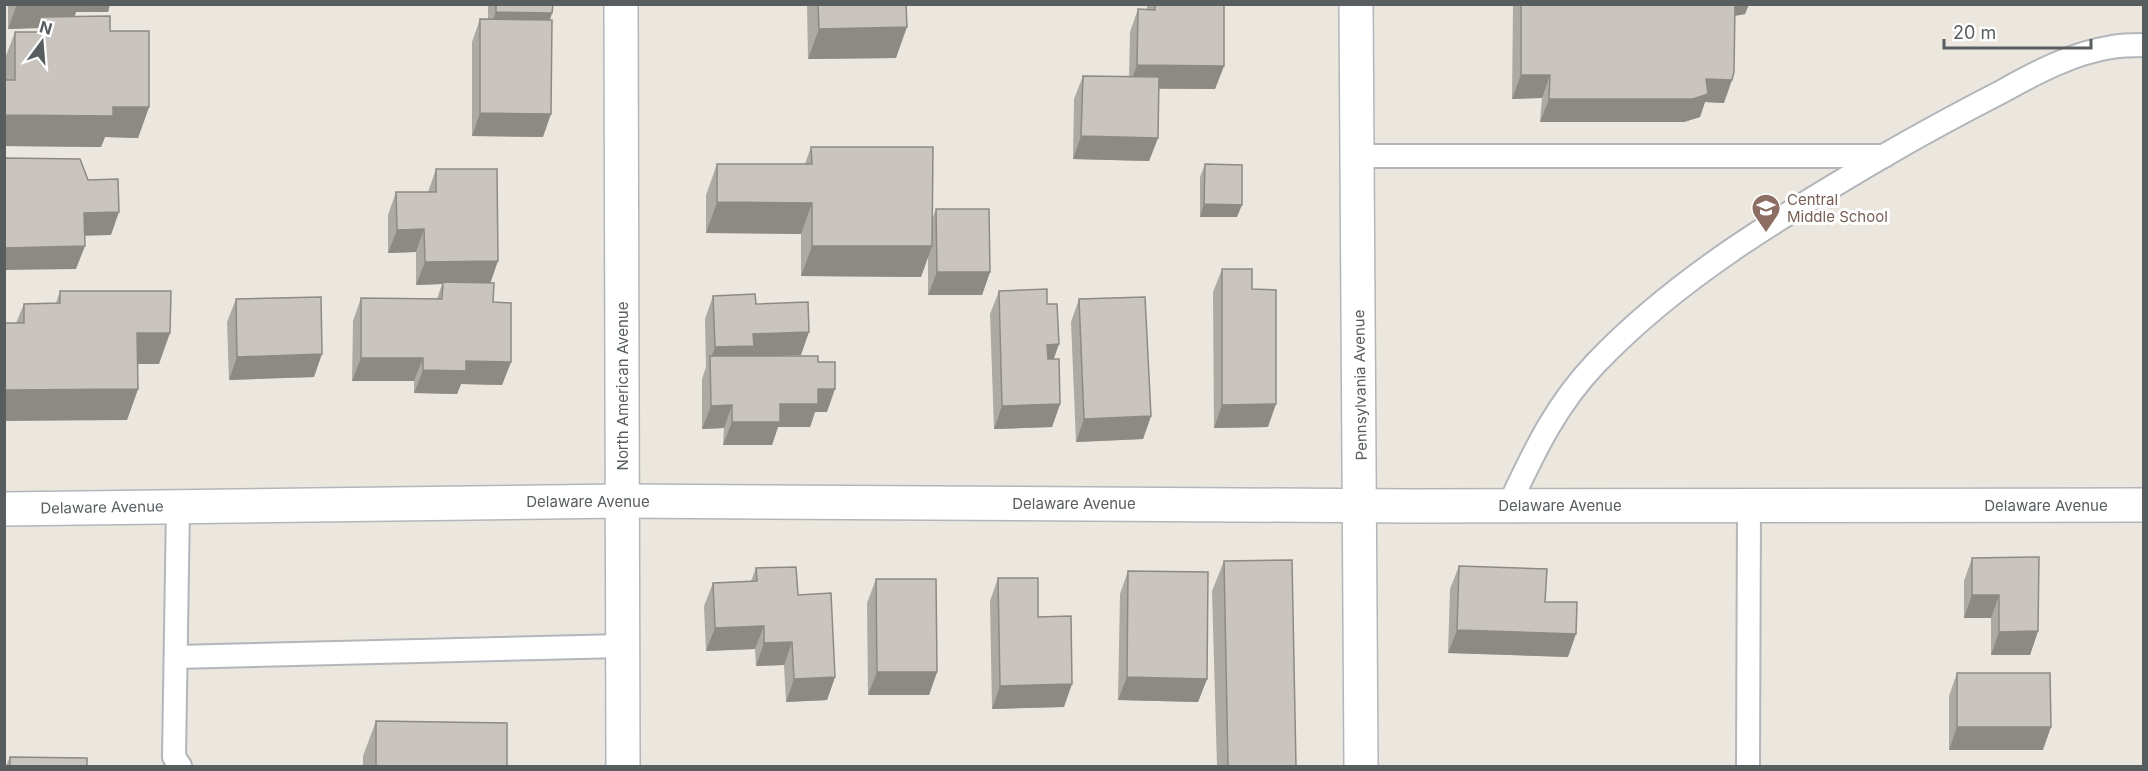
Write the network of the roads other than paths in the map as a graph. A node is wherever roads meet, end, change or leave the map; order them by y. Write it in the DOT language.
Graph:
graph roads {
  1 [pos="621,4"];
  2 [pos="1356,4"];
  3 [pos="2144,45"];
  4 [pos="1357,156"];
  5 [pos="1885,156"];
  6 [pos="622,501"];
  7 [pos="1361,505"];
  8 [pos="1509,505"];
  9 [pos="1749,505"];
  10 [pos="2144,505"];
  11 [pos="178,506"];
  12 [pos="4,509"];
  13 [pos="622,646"];
  14 [pos="176,657"];
  15 [pos="180,766"];
  16 [pos="623,766"];
  17 [pos="1361,766"];
  18 [pos="1748,766"];
  1 -- 6 [label="street, North American Avenue"];
  2 -- 4 [label="street, Pennsylvania Avenue"];
  3 -- 5 [label="lane"];
  4 -- 5 [label="lane"];
  4 -- 7 [label="street, Pennsylvania Avenue"];
  5 -- 8 [label="lane"];
  6 -- 7 [label="street, Delaware Avenue"];
  6 -- 11 [label="street, Delaware Avenue"];
  6 -- 13 [label="street, North American Avenue"];
  7 -- 8 [label="street, Delaware Avenue"];
  7 -- 17 [label="street, Pennsylvania Avenue"];
  8 -- 9 [label="street, Delaware Avenue"];
  9 -- 10 [label="street, Delaware Avenue"];
  9 -- 18 [label="lane"];
  11 -- 12 [label="street, Delaware Avenue"];
  11 -- 14 [label="lane"];
  13 -- 14 [label="lane"];
  13 -- 16 [label="street, North American Avenue"];
  14 -- 15 [label="lane"];
}
